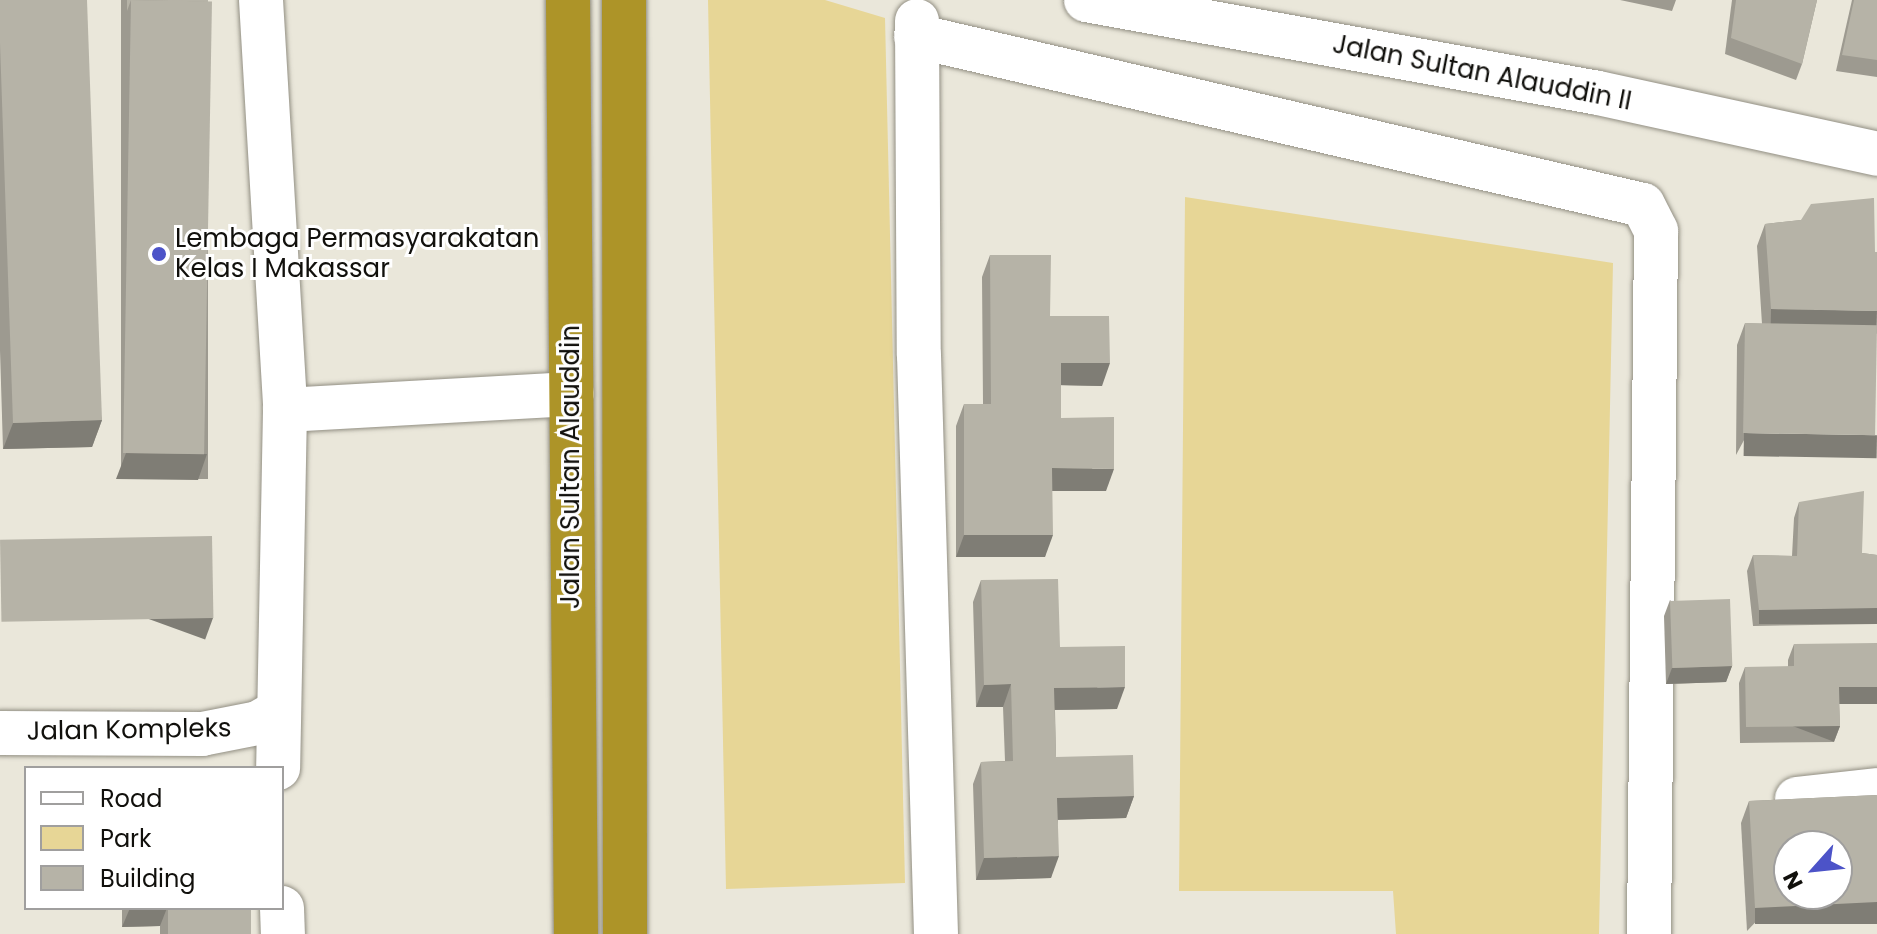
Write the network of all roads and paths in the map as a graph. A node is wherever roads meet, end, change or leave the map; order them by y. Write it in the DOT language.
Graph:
graph roads {
  1 [pos="261,0"];
  2 [pos="568,0"];
  3 [pos="624,0"];
  4 [pos="1086,0"];
  5 [pos="1215,11"];
  6 [pos="1877,154"];
  7 [pos="572,394"];
  8 [pos="285,410"];
  9 [pos="269,717"];
  10 [pos="0,733"];
  11 [pos="278,766"];
  12 [pos="1877,790"];
  13 [pos="1797,799"];
  14 [pos="282,910"];
  15 [pos="283,934"];
  16 [pos="576,934"];
  17 [pos="625,934"];
  18 [pos="936,934"];
  19 [pos="1649,934"];
  1 -- 8 [label="street"];
  2 -- 7 [label="highway, Jalan Sultan Alauddin"];
  3 -- 17 [label="highway, Jalan Sultan Alauddin"];
  4 -- 5 [label="street, Jalan Sultan Alauddin II"];
  5 -- 6 [label="street, Jalan Sultan Alauddin II"];
  7 -- 8 [label="street"];
  7 -- 16 [label="highway, Jalan Sultan Alauddin"];
  8 -- 9 [label="street"];
  9 -- 10 [label="street, Jalan Kompleks"];
  9 -- 11 [label="street"];
  12 -- 13 [label="street"];
  14 -- 15 [label="street"];
  18 -- 19 [label="street"];
}
